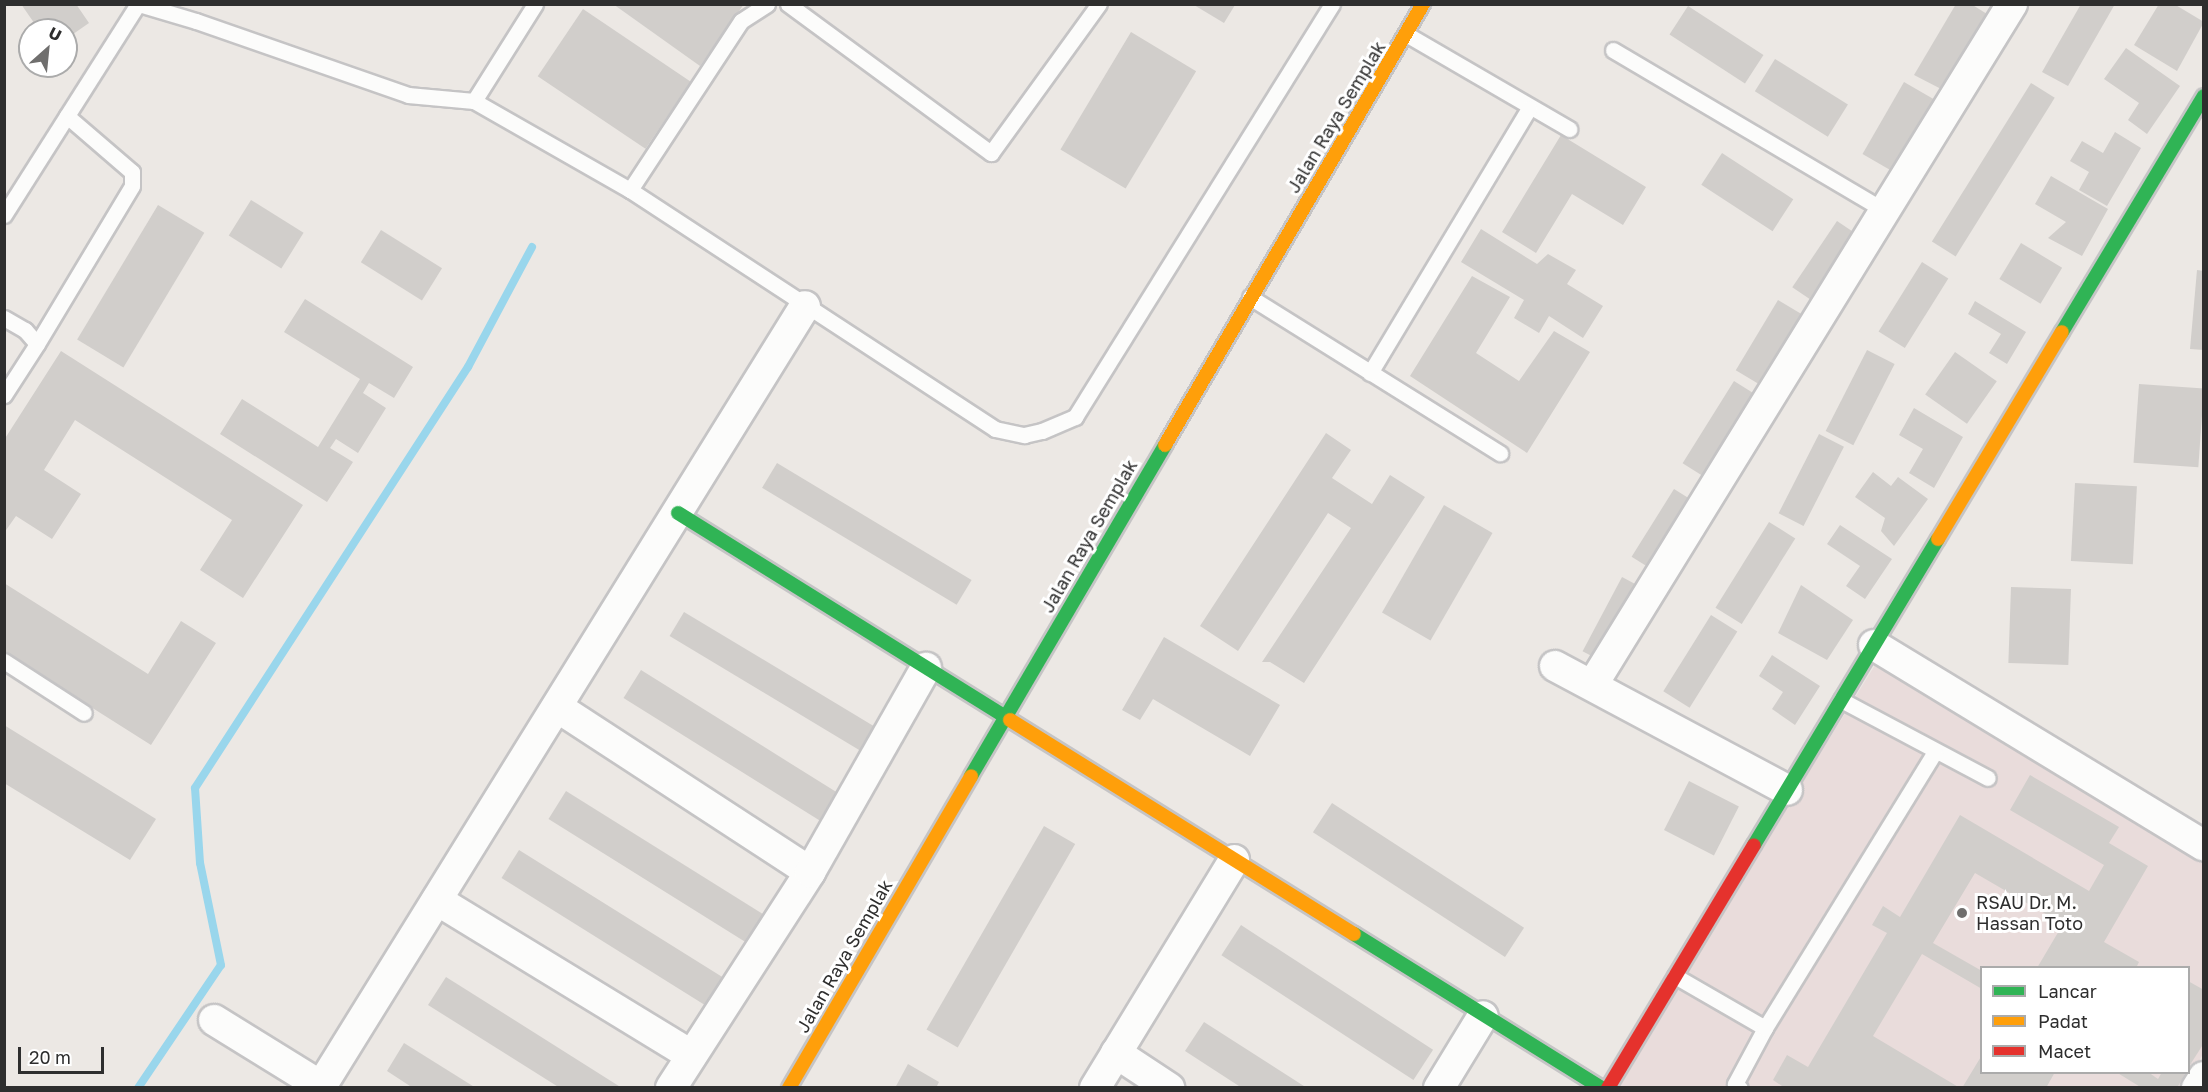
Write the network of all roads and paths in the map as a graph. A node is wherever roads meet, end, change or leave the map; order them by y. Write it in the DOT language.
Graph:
graph roads {
  1 [pos="138,4"];
  2 [pos="536,4"];
  3 [pos="767,4"];
  4 [pos="788,4"];
  5 [pos="1099,4"];
  6 [pos="1332,4"];
  7 [pos="1423,4"];
  8 [pos="2012,4"];
  9 [pos="1406,34"];
  10 [pos="1613,50"];
  11 [pos="2204,96"];
  12 [pos="474,101"];
  13 [pos="1529,108"];
  14 [pos="68,116"];
  15 [pos="1569,129"];
  16 [pos="630,190"];
  17 [pos="1884,210"];
  18 [pos="4,215"];
  19 [pos="1250,297"];
  20 [pos="805,306"];
  21 [pos="4,318"];
  22 [pos="37,344"];
  23 [pos="1370,373"];
  24 [pos="4,395"];
  25 [pos="1500,453"];
  26 [pos="678,513"];
  27 [pos="1874,645"];
  28 [pos="4,662"];
  29 [pos="1555,666"];
  30 [pos="926,668"];
  31 [pos="1593,684"];
  32 [pos="1841,700"];
  33 [pos="556,707"];
  34 [pos="84,712"];
  35 [pos="1005,714"];
  36 [pos="1935,752"];
  37 [pos="1988,778"];
  38 [pos="1787,790"];
  39 [pos="2204,846"];
  40 [pos="1234,860"];
  41 [pos="810,872"];
  42 [pos="437,900"];
  43 [pos="1675,976"];
  44 [pos="1483,1016"];
  45 [pos="214,1020"];
  46 [pos="1765,1028"];
  47 [pos="1116,1053"];
  48 [pos="691,1055"];
  49 [pos="2204,1077"];
  50 [pos="1736,1086"];
  51 [pos="322,1087"];
  52 [pos="671,1088"];
  53 [pos="789,1088"];
  54 [pos="1095,1088"];
  55 [pos="1169,1088"];
  56 [pos="1439,1088"];
  57 [pos="1601,1088"];
  58 [pos="1608,1088"];
  59 [pos="2197,1088"];
  1 -- 12 [label="lane"];
  1 -- 14 [label="lane"];
  2 -- 12 [label="lane"];
  3 -- 16 [label="lane"];
  4 -- 5 [label="lane"];
  6 -- 20 [label="lane"];
  7 -- 9 [label="street, Jalan Raya Semplak"];
  8 -- 17 [label="street"];
  9 -- 13 [label="lane"];
  9 -- 19 [label="street, Jalan Raya Semplak"];
  10 -- 17 [label="lane"];
  11 -- 27 [label="street"];
  12 -- 16 [label="lane"];
  13 -- 15 [label="lane"];
  13 -- 23 [label="lane"];
  14 -- 18 [label="lane"];
  14 -- 22 [label="lane"];
  16 -- 20 [label="lane"];
  17 -- 31 [label="street"];
  19 -- 23 [label="lane"];
  19 -- 35 [label="street, Jalan Raya Semplak"];
  20 -- 26 [label="street"];
  21 -- 22 [label="lane"];
  22 -- 24 [label="lane"];
  23 -- 25 [label="lane"];
  26 -- 30 [label="street"];
  26 -- 33 [label="street"];
  27 -- 32 [label="street"];
  27 -- 39 [label="street"];
  28 -- 34 [label="lane"];
  29 -- 31 [label="street"];
  30 -- 35 [label="street"];
  30 -- 41 [label="street"];
  31 -- 38 [label="street"];
  32 -- 36 [label="lane"];
  32 -- 38 [label="street"];
  33 -- 41 [label="street"];
  33 -- 42 [label="street"];
  35 -- 40 [label="street"];
  35 -- 53 [label="street, Jalan Raya Semplak"];
  36 -- 37 [label="lane"];
  36 -- 46 [label="lane"];
  38 -- 43 [label="street"];
  40 -- 44 [label="street"];
  40 -- 47 [label="street"];
  41 -- 48 [label="street"];
  42 -- 48 [label="street"];
  42 -- 51 [label="street"];
  43 -- 46 [label="lane"];
  43 -- 58 [label="street"];
  44 -- 56 [label="street"];
  44 -- 57 [label="street"];
  45 -- 51 [label="street"];
  46 -- 50 [label="lane"];
  47 -- 54 [label="street"];
  47 -- 55 [label="street"];
  48 -- 52 [label="street"];
  49 -- 59 [label="street"];
}
